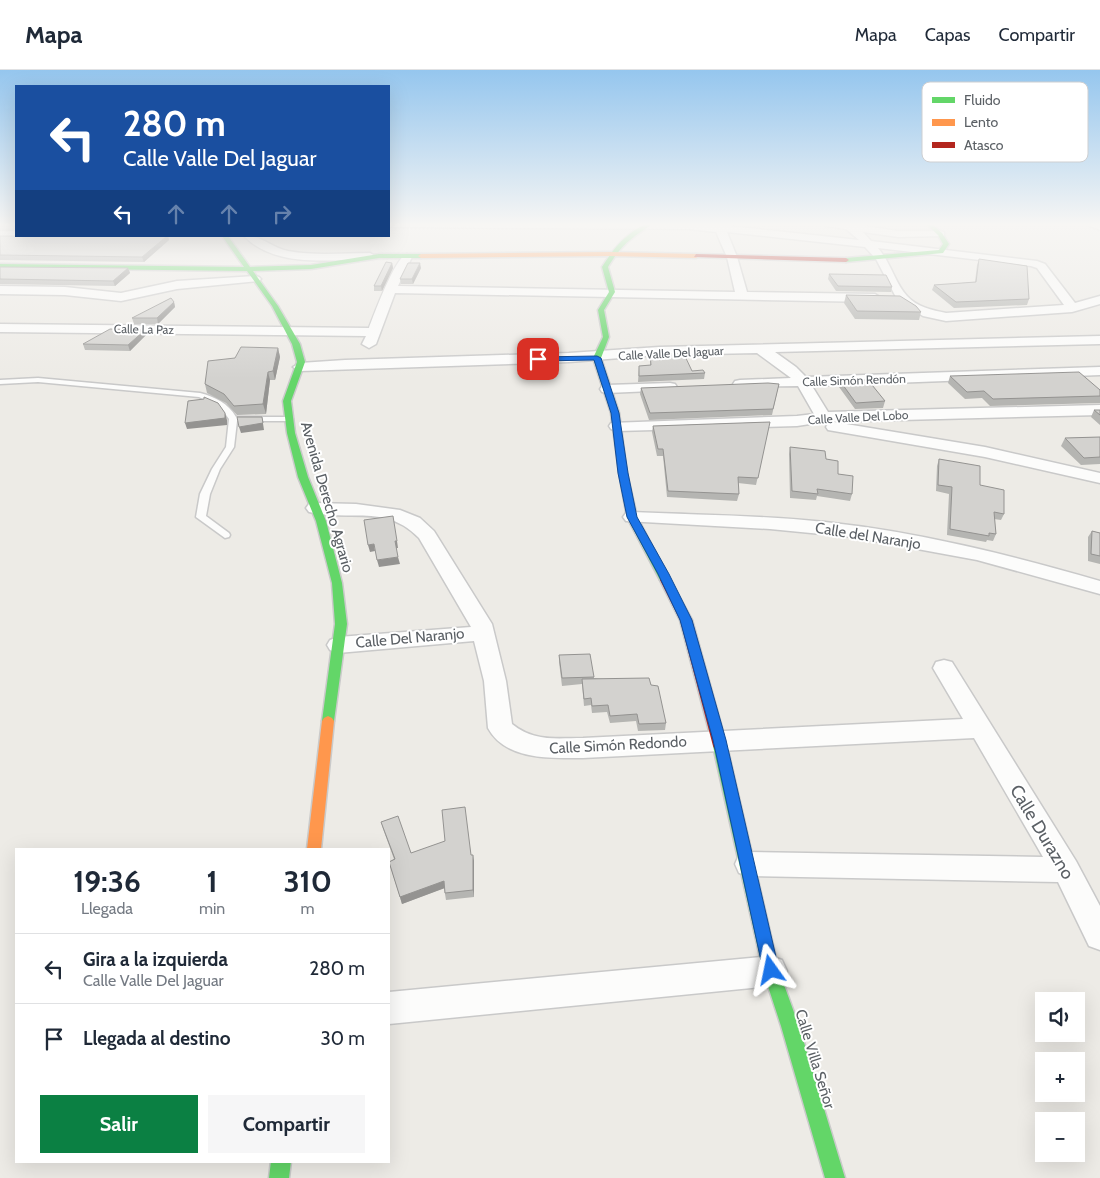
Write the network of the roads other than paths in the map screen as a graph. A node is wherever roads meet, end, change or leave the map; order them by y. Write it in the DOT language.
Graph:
graph roads {
  1 [pos="240,276"];
  2 [pos="252,276"];
  3 [pos="397,276"];
  4 [pos="607,276"];
  5 [pos="737,276"];
  6 [pos="890,276"];
  7 [pos="1048,276"];
  8 [pos="390,289"];
  9 [pos="0,290"];
  10 [pos="612,292"];
  11 [pos="742,295"];
  12 [pos="902,298"];
  13 [pos="1100,300"];
  14 [pos="1072,308"];
  15 [pos="0,328"];
  16 [pos="288,330"];
  17 [pos="374,332"];
  18 [pos="1100,340"];
  19 [pos="1042,342"];
  20 [pos="761,349"];
  21 [pos="597,358"];
  22 [pos="362,363"];
  23 [pos="300,367"];
  24 [pos="1084,371"];
  25 [pos="1100,371"];
  26 [pos="0,382"];
  27 [pos="803,382"];
  28 [pos="1100,383"];
  29 [pos="725,385"];
  30 [pos="686,386"];
  31 [pos="608,389"];
  32 [pos="1100,410"];
  33 [pos="823,417"];
  34 [pos="233,419"];
  35 [pos="289,419"];
  36 [pos="797,421"];
  37 [pos="617,426"];
  38 [pos="1100,478"];
  39 [pos="315,508"];
  40 [pos="632,517"];
  41 [pos="225,535"];
  42 [pos="1100,588"];
  43 [pos="483,632"];
  44 [pos="338,645"];
  45 [pos="944,668"];
  46 [pos="980,730"];
  47 [pos="719,740"];
  48 [pos="314,848"];
  49 [pos="749,864"];
  50 [pos="1066,870"];
  51 [pos="1100,936"];
  52 [pos="771,970"];
  53 [pos="390,1008"];
  54 [pos="281,1163"];
  55 [pos="279,1178"];
  56 [pos="835,1178"];
  1 -- 9 [label="street"];
  2 -- 16 [label="street, Avenida Derecho Agrario"];
  3 -- 8 [label="street"];
  4 -- 10 [label="street"];
  5 -- 11 [label="street"];
  6 -- 12 [label="street"];
  7 -- 14 [label="street"];
  8 -- 10 [label="street"];
  8 -- 17 [label="street"];
  10 -- 11 [label="street"];
  10 -- 21 [label="street"];
  11 -- 12 [label="street"];
  12 -- 14 [label="street"];
  13 -- 14 [label="street"];
  15 -- 16 [label="street, Calle La Paz"];
  16 -- 17 [label="street, Calle La Paz"];
  16 -- 23 [label="street, Avenida Derecho Agrario"];
  17 -- 22 [label="street"];
  18 -- 19 [label="street"];
  19 -- 20 [label="street, Calle Valle Del Jaguar"];
  19 -- 24 [label="street"];
  20 -- 21 [label="street, Calle Valle Del Jaguar"];
  20 -- 27 [label="street"];
  21 -- 22 [label="street, Calle Valle Del Jaguar"];
  21 -- 31 [label="street, Calle Villa Señor"];
  22 -- 23 [label="street, Calle Valle Del Jaguar"];
  23 -- 35 [label="street, Avenida Derecho Agrario"];
  24 -- 25 [label="street, Calle Simón Rendón"];
  24 -- 27 [label="street, Calle Simón Rendón"];
  24 -- 28 [label="street"];
  26 -- 34 [label="lane"];
  27 -- 29 [label="street, Calle Simón Rendón"];
  27 -- 33 [label="street"];
  30 -- 31 [label="street"];
  31 -- 37 [label="street, Calle Villa Señor"];
  32 -- 33 [label="street, Calle Valle Del Lobo"];
  33 -- 36 [label="street, Calle Valle Del Lobo"];
  34 -- 35 [label="lane"];
  34 -- 41 [label="lane"];
  35 -- 39 [label="street, Avenida Derecho Agrario"];
  36 -- 37 [label="street, Calle Valle Del Lobo"];
  36 -- 38 [label="street"];
  37 -- 40 [label="street, Calle Villa Señor"];
  39 -- 43 [label="street, Calle Simón Redondo"];
  39 -- 44 [label="street, Avenida Derecho Agrario"];
  40 -- 42 [label="street, Calle del Naranjo"];
  40 -- 47 [label="street, Calle Villa Señor"];
  43 -- 44 [label="street, Calle Del Naranjo"];
  43 -- 47 [label="street, Calle Simón Redondo"];
  44 -- 48 [label="street, Avenida Derecho Agrario"];
  45 -- 46 [label="street, Calle Durazno"];
  46 -- 47 [label="street, Calle Simón Redondo"];
  46 -- 50 [label="street, Calle Durazno"];
  47 -- 49 [label="street, Calle Villa Señor"];
  49 -- 50 [label="street"];
  49 -- 52 [label="street, Calle Villa Señor"];
  50 -- 51 [label="street, Calle Durazno"];
  52 -- 53 [label="street"];
  52 -- 56 [label="street, Calle Villa Señor"];
  54 -- 55 [label="street"];
}
